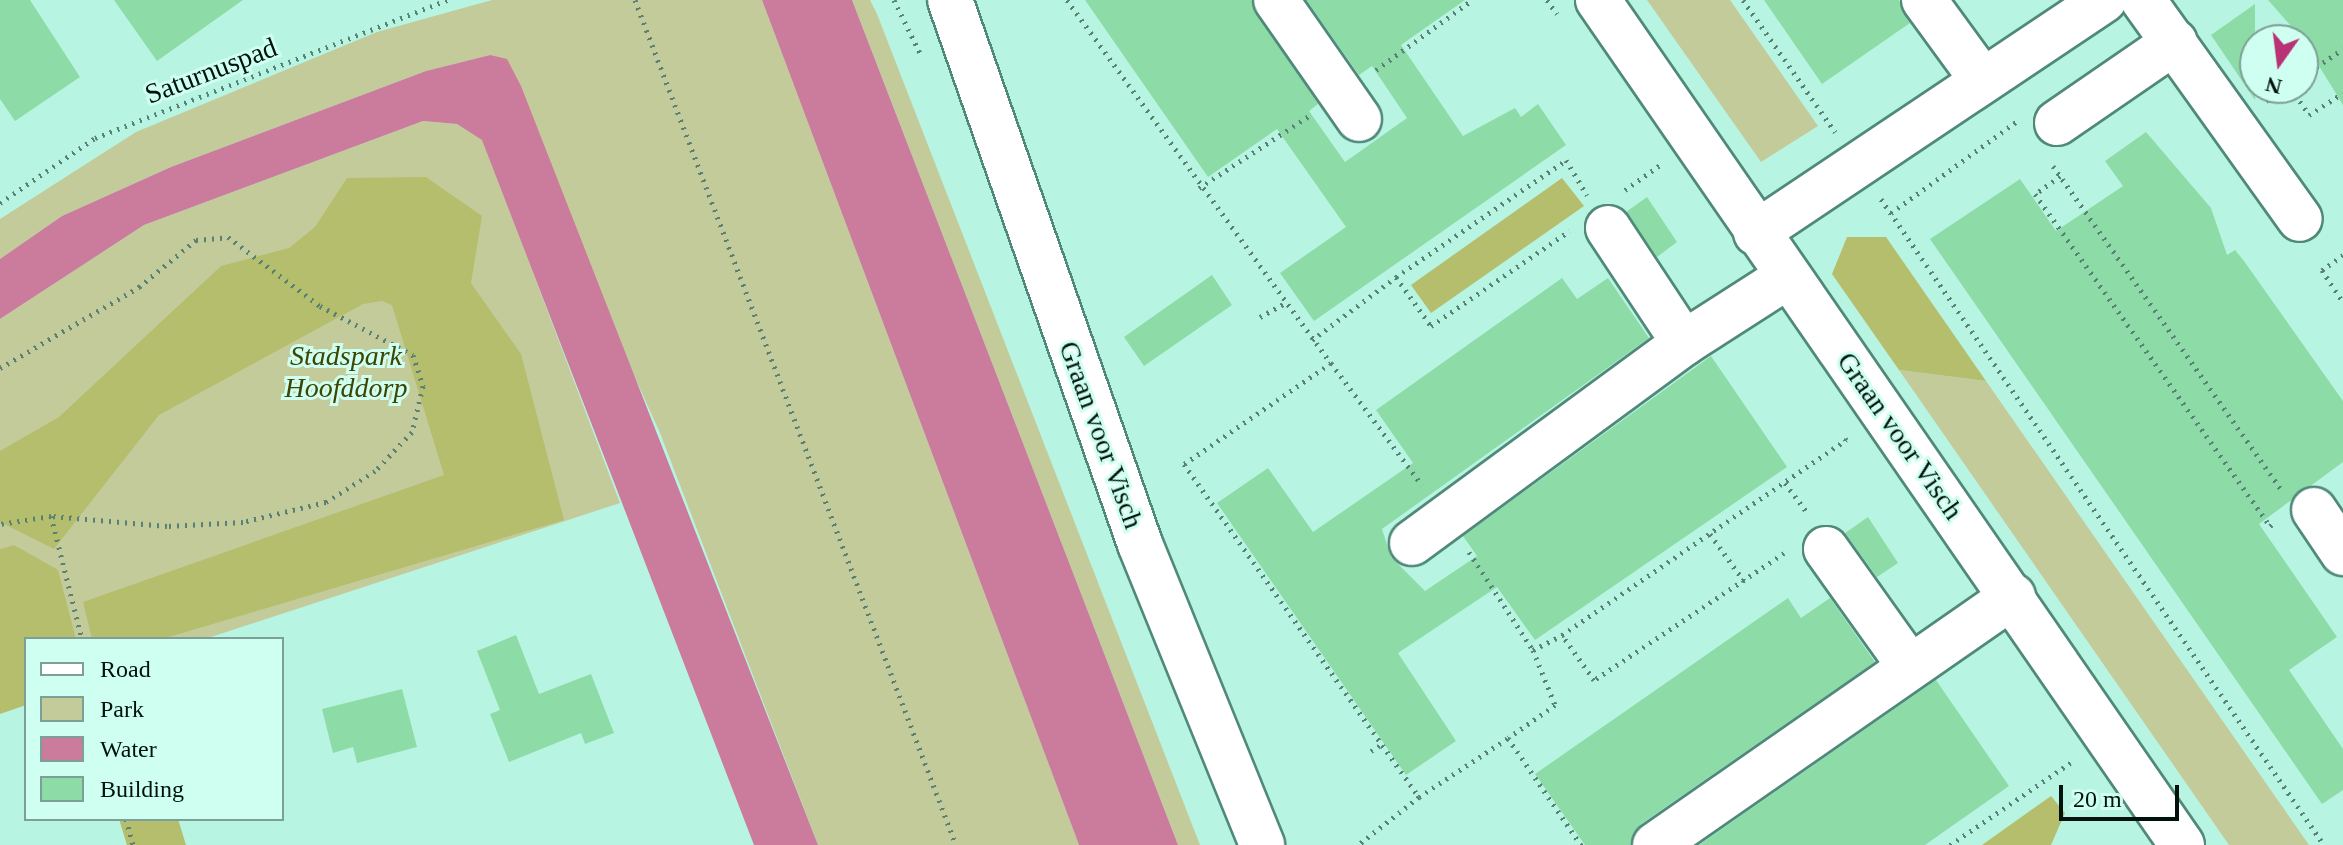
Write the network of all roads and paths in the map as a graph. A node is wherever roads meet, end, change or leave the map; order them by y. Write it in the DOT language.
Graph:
graph roads {
  1 [pos="448,0"];
  2 [pos="635,0"];
  3 [pos="1067,0"];
  4 [pos="1276,0"];
  5 [pos="1547,0"];
  6 [pos="1743,0"];
  7 [pos="1924,0"];
  8 [pos="2104,0"];
  9 [pos="2143,0"];
  10 [pos="949,7"];
  11 [pos="1581,13"];
  12 [pos="2175,42"];
  13 [pos="2343,49"];
  14 [pos="2319,65"];
  15 [pos="1983,81"];
  16 [pos="2343,93"];
  17 [pos="2302,104"];
  18 [pos="1359,119"];
  19 [pos="2042,135"];
  20 [pos="1651,153"];
  21 [pos="1856,162"];
  22 [pos="1660,165"];
  23 [pos="2060,176"];
  24 [pos="1669,177"];
  25 [pos="0,203"];
  26 [pos="1891,213"];
  27 [pos="2300,219"];
  28 [pos="1602,220"];
  29 [pos="1756,233"];
  30 [pos="2343,255"];
  31 [pos="1396,277"];
  32 [pos="1787,277"];
  33 [pos="2343,302"];
  34 [pos="1285,303"];
  35 [pos="1260,317"];
  36 [pos="1312,340"];
  37 [pos="1684,343"];
  38 [pos="1331,363"];
  39 [pos="0,368"];
  40 [pos="1838,427"];
  41 [pos="1785,483"];
  42 [pos="2294,507"];
  43 [pos="51,516"];
  44 [pos="0,524"];
  45 [pos="1429,530"];
  46 [pos="1710,534"];
  47 [pos="1809,539"];
  48 [pos="2343,553"];
  49 [pos="1744,581"];
  50 [pos="2013,596"];
  51 [pos="1562,635"];
  52 [pos="81,637"];
  53 [pos="1533,650"];
  54 [pos="1908,664"];
  55 [pos="1508,738"];
  56 [pos="1382,744"];
  57 [pos="1371,751"];
  58 [pos="1419,797"];
  59 [pos="127,821"];
  60 [pos="133,845"];
  61 [pos="956,845"];
  62 [pos="1262,845"];
  63 [pos="1358,845"];
  64 [pos="1581,845"];
  65 [pos="1655,845"];
  66 [pos="2182,845"];
  67 [pos="2324,845"];
  1 -- 25 [label="path, Saturnuspad"];
  2 -- 61 [label="path"];
  3 -- 34 [label="path"];
  4 -- 18 [label="street"];
  5 -- 11 [label="path"];
  6 -- 21 [label="path"];
  7 -- 15 [label="street"];
  8 -- 15 [label="street"];
  9 -- 12 [label="street"];
  10 -- 62 [label="street, Graan voor Visch"];
  11 -- 29 [label="street, Graan voor Visch"];
  12 -- 19 [label="street"];
  12 -- 27 [label="street"];
  13 -- 14 [label="path"];
  15 -- 21 [label="street"];
  16 -- 17 [label="path"];
  19 -- 23 [label="path"];
  19 -- 26 [label="path"];
  20 -- 22 [label="path"];
  21 -- 26 [label="path"];
  21 -- 29 [label="street"];
  22 -- 24 [label="path"];
  22 -- 28 [label="path"];
  23 -- 42 [label="path"];
  23 -- 42 [label="path"];
  26 -- 67 [label="path"];
  28 -- 31 [label="path"];
  28 -- 31 [label="path"];
  28 -- 37 [label="street"];
  29 -- 32 [label="street, Graan voor Visch"];
  30 -- 33 [label="path"];
  31 -- 36 [label="path"];
  32 -- 37 [label="street"];
  32 -- 50 [label="street, Graan voor Visch"];
  34 -- 35 [label="path"];
  34 -- 36 [label="path"];
  36 -- 38 [label="path"];
  37 -- 45 [label="street"];
  38 -- 45 [label="path"];
  38 -- 56 [label="path"];
  39 -- 43 [label="path"];
  40 -- 41 [label="path"];
  41 -- 46 [label="path"];
  41 -- 47 [label="path"];
  42 -- 48 [label="street"];
  43 -- 44 [label="path"];
  43 -- 52 [label="path"];
  45 -- 53 [label="path"];
  46 -- 49 [label="path"];
  46 -- 51 [label="path"];
  47 -- 49 [label="path"];
  47 -- 54 [label="street"];
  49 -- 51 [label="path"];
  50 -- 54 [label="street"];
  50 -- 66 [label="street, Graan voor Visch"];
  51 -- 53 [label="path"];
  53 -- 55 [label="path"];
  54 -- 65 [label="street"];
  55 -- 58 [label="path"];
  55 -- 64 [label="path"];
  56 -- 57 [label="path"];
  56 -- 58 [label="path"];
  58 -- 63 [label="path"];
  59 -- 60 [label="path"];
}
